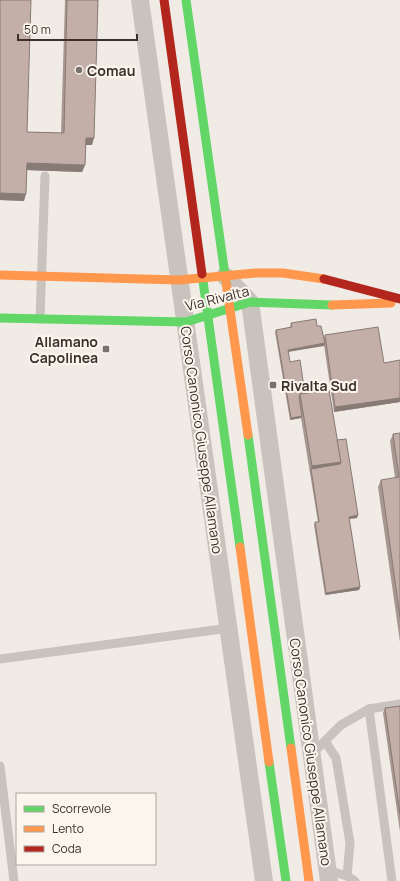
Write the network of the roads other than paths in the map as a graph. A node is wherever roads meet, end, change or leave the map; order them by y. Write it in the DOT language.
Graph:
graph roads {
  1 [pos="140,0"];
  2 [pos="164,0"];
  3 [pos="186,0"];
  4 [pos="45,176"];
  5 [pos="0,275"];
  6 [pos="41,276"];
  7 [pos="225,276"];
  8 [pos="202,278"];
  9 [pos="179,280"];
  10 [pos="400,299"];
  11 [pos="250,302"];
  12 [pos="400,303"];
  13 [pos="230,308"];
  14 [pos="207,315"];
  15 [pos="0,318"];
  16 [pos="40,319"];
  17 [pos="186,322"];
  18 [pos="229,628"];
  19 [pos="0,659"];
  20 [pos="400,704"];
  21 [pos="369,709"];
  22 [pos="325,742"];
  23 [pos="311,755"];
  24 [pos="0,766"];
  25 [pos="328,875"];
  26 [pos="351,878"];
  27 [pos="14,881"];
  28 [pos="264,881"];
  29 [pos="286,881"];
  30 [pos="309,881"];
  31 [pos="392,881"];
  1 -- 9 [label="street, Corso Canonico Giuseppe Allamano"];
  2 -- 8 [label="main road, Corso Canonico Giuseppe Allamano"];
  3 -- 7 [label="main road, Corso Canonico Giuseppe Allamano"];
  4 -- 6 [label="lane"];
  5 -- 6 [label="main road, Via Rivalta"];
  6 -- 9 [label="main road, Via Rivalta"];
  6 -- 16 [label="lane"];
  7 -- 8 [label="main road, Via Rivalta"];
  7 -- 10 [label="main road, Via Rivalta"];
  7 -- 11 [label="street"];
  7 -- 13 [label="main road, Corso Canonico Giuseppe Allamano"];
  8 -- 9 [label="main road, Via Rivalta"];
  8 -- 14 [label="main road, Corso Canonico Giuseppe Allamano"];
  9 -- 17 [label="street, Corso Canonico Giuseppe Allamano"];
  11 -- 12 [label="main road, Via Rivalta"];
  11 -- 13 [label="main road, Via Rivalta"];
  11 -- 23 [label="street, Corso Canonico Giuseppe Allamano"];
  13 -- 14 [label="main road, Via Rivalta"];
  13 -- 30 [label="main road, Corso Canonico Giuseppe Allamano"];
  14 -- 17 [label="main road, Via Rivalta"];
  14 -- 29 [label="main road, Corso Canonico Giuseppe Allamano"];
  15 -- 16 [label="main road, Via Rivalta"];
  16 -- 17 [label="main road, Via Rivalta"];
  17 -- 18 [label="street, Corso Canonico Giuseppe Allamano"];
  18 -- 19 [label="lane"];
  18 -- 28 [label="street, Corso Canonico Giuseppe Allamano"];
  20 -- 21 [label="lane"];
  21 -- 22 [label="lane"];
  21 -- 31 [label="lane"];
  22 -- 23 [label="lane"];
  22 -- 26 [label="lane"];
  23 -- 25 [label="street, Corso Canonico Giuseppe Allamano"];
  24 -- 27 [label="lane"];
  25 -- 26 [label="lane"];
}
